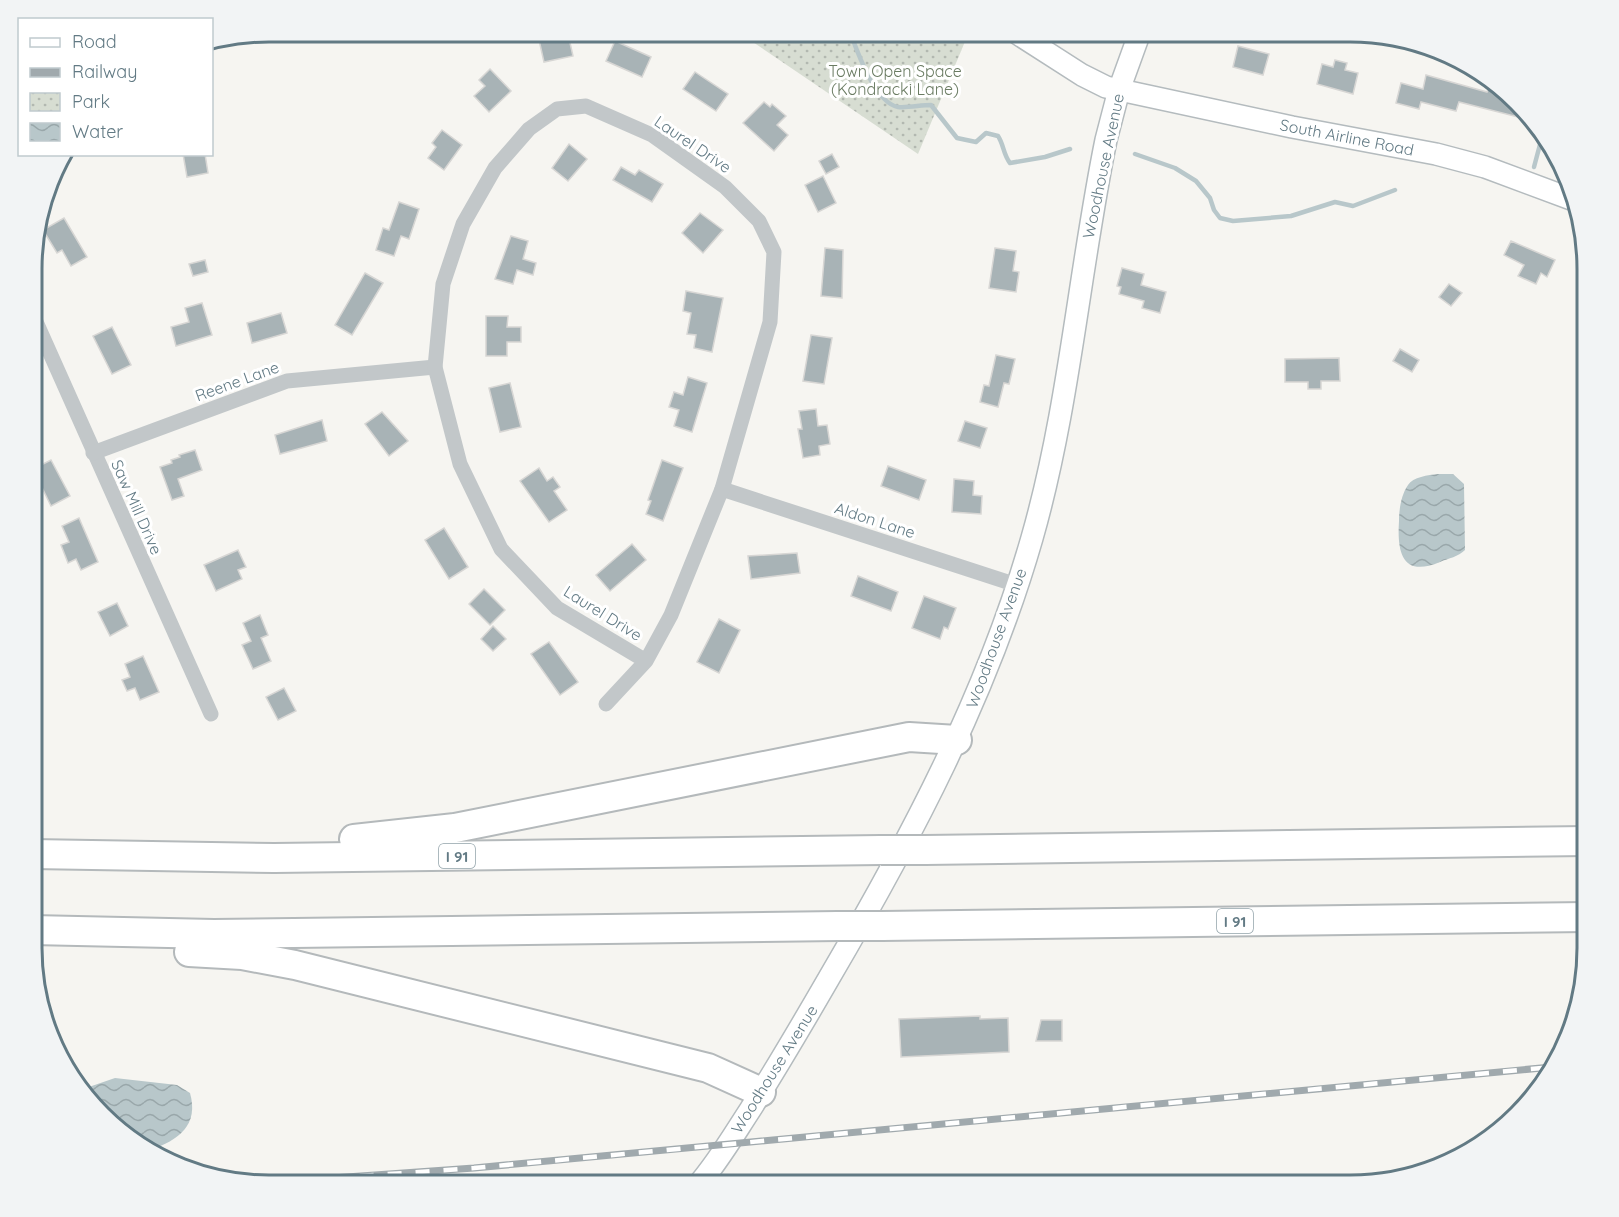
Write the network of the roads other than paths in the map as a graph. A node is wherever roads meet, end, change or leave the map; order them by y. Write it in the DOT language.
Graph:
graph roads {
  1 [pos="1030,42"];
  2 [pos="1136,42"];
  3 [pos="1119,90"];
  4 [pos="1565,197"];
  5 [pos="42,336"];
  6 [pos="435,367"];
  7 [pos="93,453"];
  8 [pos="722,489"];
  9 [pos="1017,585"];
  10 [pos="646,662"];
  11 [pos="606,704"];
  12 [pos="212,714"];
  13 [pos="957,740"];
  14 [pos="1577,841"];
  15 [pos="42,854"];
  16 [pos="247,858"];
  17 [pos="1577,917"];
  18 [pos="42,930"];
  19 [pos="106,933"];
  20 [pos="761,1092"];
  21 [pos="706,1175"];
  1 -- 3 [label="main road, South Airline Road"];
  2 -- 3 [label="main road, Woodhouse Avenue"];
  3 -- 4 [label="main road, South Airline Road"];
  3 -- 9 [label="main road, Woodhouse Avenue"];
  5 -- 7 [label="street, Saw Mill Drive"];
  6 -- 7 [label="street, Reene Lane"];
  6 -- 8 [label="street, Laurel Drive"];
  6 -- 10 [label="street, Laurel Drive"];
  7 -- 12 [label="street, Saw Mill Drive"];
  8 -- 9 [label="street, Aldon Lane"];
  8 -- 10 [label="street, Laurel Drive"];
  9 -- 13 [label="main road, Woodhouse Avenue"];
  10 -- 11 [label="street, Laurel Drive"];
  13 -- 16 [label="highway"];
  13 -- 20 [label="main road, Woodhouse Avenue"];
  14 -- 16 [label="highway, I 91, bridge"];
  15 -- 16 [label="highway, I 91"];
  17 -- 19 [label="highway, I 91, bridge"];
  18 -- 19 [label="highway, I 91"];
  19 -- 20 [label="highway"];
  20 -- 21 [label="main road, Woodhouse Avenue"];
}
